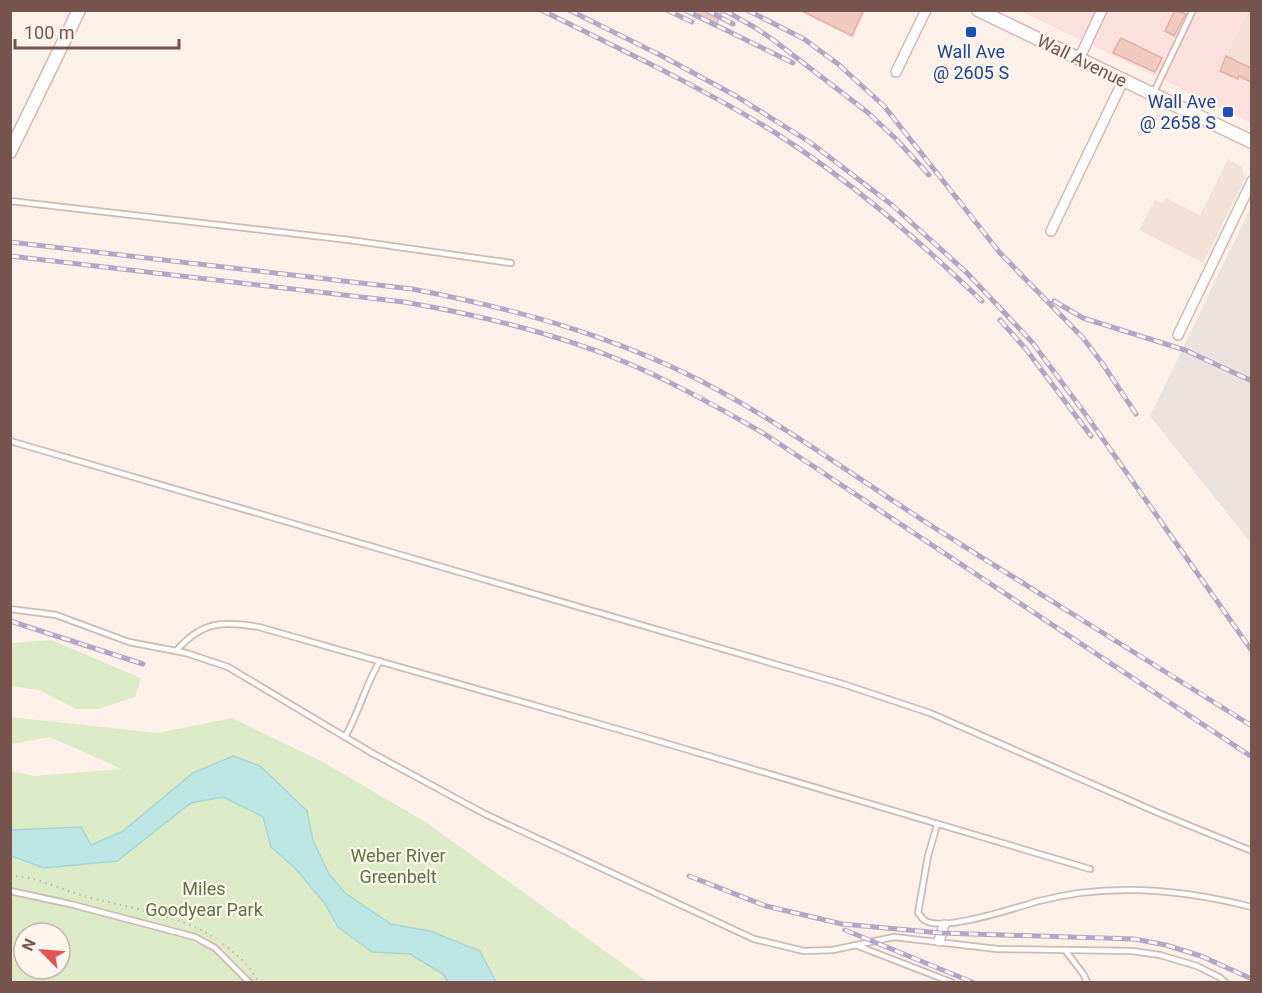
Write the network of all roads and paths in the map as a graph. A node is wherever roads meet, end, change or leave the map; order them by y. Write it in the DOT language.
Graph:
graph roads {
  1 [pos="79,10"];
  2 [pos="926,10"];
  3 [pos="978,10"];
  4 [pos="1102,10"];
  5 [pos="1193,10"];
  6 [pos="1079,59"];
  7 [pos="896,72"];
  8 [pos="1123,81"];
  9 [pos="1153,95"];
  10 [pos="1251,142"];
  11 [pos="10,152"];
  12 [pos="1251,181"];
  13 [pos="10,201"];
  14 [pos="1052,231"];
  15 [pos="511,263"];
  16 [pos="1178,334"];
  17 [pos="10,441"];
  18 [pos="10,609"];
  19 [pos="176,651"];
  20 [pos="380,661"];
  21 [pos="345,736"];
  22 [pos="938,825"];
  23 [pos="1251,850"];
  24 [pos="1089,869"];
  25 [pos="10,891"];
  26 [pos="1251,907"];
  27 [pos="944,925"];
  28 [pos="939,941"];
  29 [pos="856,945"];
  30 [pos="1065,950"];
  31 [pos="249,982"];
  32 [pos="951,982"];
  33 [pos="1088,982"];
  34 [pos="1225,982"];
  1 -- 11 [label="main road"];
  2 -- 7 [label="street"];
  3 -- 6 [label="main road, Wall Avenue"];
  4 -- 6 [label="street"];
  5 -- 9 [label="lane"];
  6 -- 8 [label="main road, Wall Avenue"];
  8 -- 9 [label="main road, Wall Avenue"];
  8 -- 14 [label="street"];
  9 -- 10 [label="main road, Wall Avenue"];
  12 -- 16 [label="street"];
  13 -- 15 [label="lane"];
  17 -- 23 [label="lane"];
  18 -- 19 [label="lane"];
  19 -- 20 [label="lane"];
  19 -- 21 [label="lane"];
  20 -- 21 [label="lane"];
  20 -- 22 [label="lane"];
  21 -- 29 [label="lane"];
  22 -- 24 [label="lane"];
  22 -- 27 [label="lane"];
  25 -- 31 [label="lane"];
  26 -- 27 [label="lane"];
  27 -- 28 [label="street"];
  28 -- 29 [label="lane"];
  28 -- 30 [label="lane"];
  29 -- 32 [label="lane"];
  30 -- 33 [label="lane"];
  30 -- 34 [label="lane"];
}
